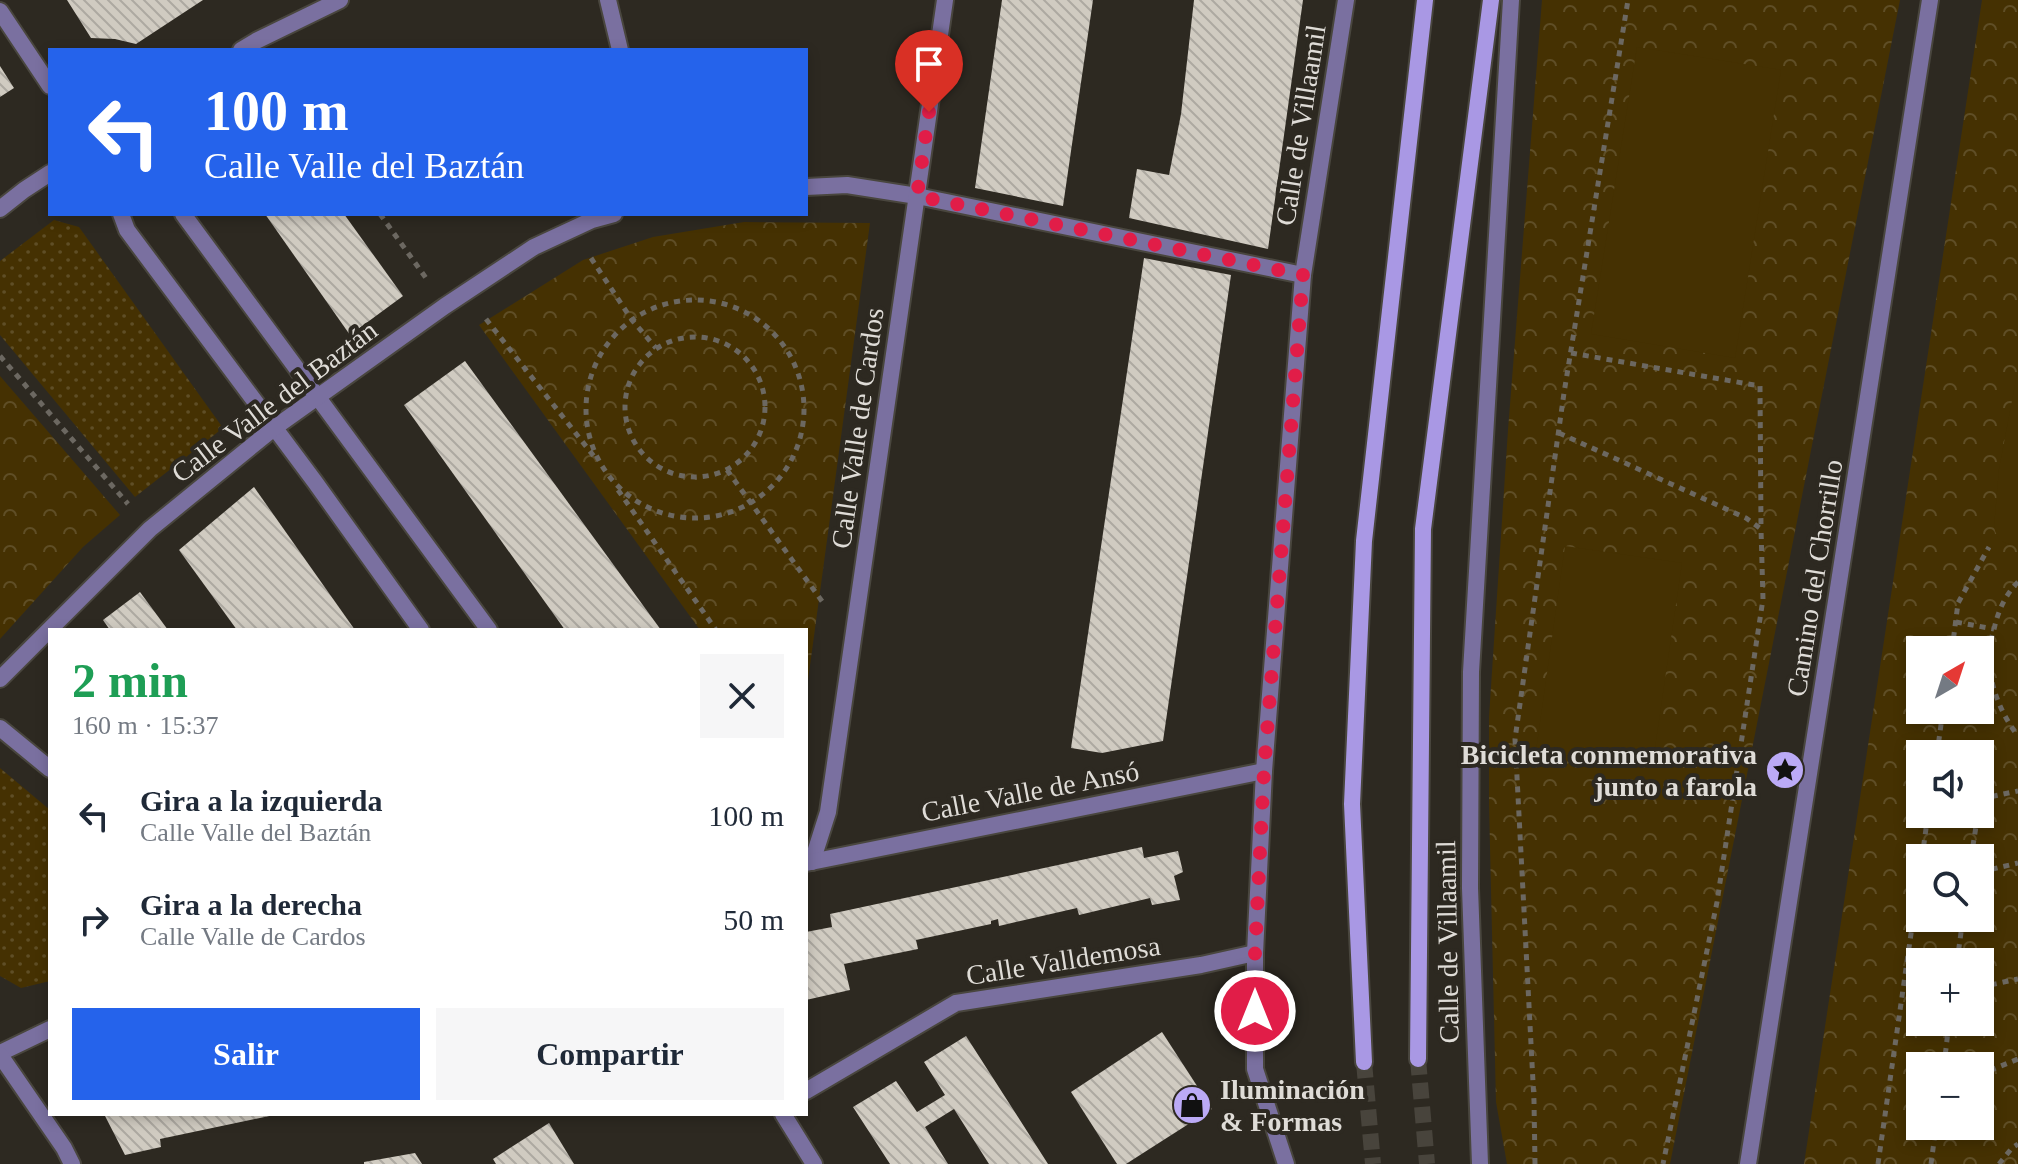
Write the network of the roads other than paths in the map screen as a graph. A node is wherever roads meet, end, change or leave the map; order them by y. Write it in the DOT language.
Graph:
graph roads {
  1 [pos="340,0"];
  2 [pos="608,0"];
  3 [pos="945,0"];
  4 [pos="1346,0"];
  5 [pos="1425,0"];
  6 [pos="1491,0"];
  7 [pos="1511,0"];
  8 [pos="1930,0"];
  9 [pos="0,11"];
  10 [pos="244,48"];
  11 [pos="620,48"];
  12 [pos="48,83"];
  13 [pos="48,174"];
  14 [pos="808,187"];
  15 [pos="917,196"];
  16 [pos="0,209"];
  17 [pos="122,216"];
  18 [pos="184,216"];
  19 [pos="607,216"];
  20 [pos="1303,275"];
  21 [pos="319,397"];
  22 [pos="274,428"];
  23 [pos="51,628"];
  24 [pos="420,628"];
  25 [pos="488,628"];
  26 [pos="48,631"];
  27 [pos="0,679"];
  28 [pos="0,728"];
  29 [pos="48,767"];
  30 [pos="1264,771"];
  31 [pos="809,863"];
  32 [pos="1255,953"];
  33 [pos="48,1030"];
  34 [pos="0,1054"];
  35 [pos="1418,1059"];
  36 [pos="1364,1062"];
  37 [pos="808,1090"];
  38 [pos="784,1116"];
  39 [pos="72,1164"];
  40 [pos="814,1164"];
  41 [pos="1286,1164"];
  42 [pos="1480,1164"];
  43 [pos="1748,1164"];
  1 -- 10 [label="street"];
  2 -- 11 [label="street"];
  3 -- 15 [label="street, Calle Valle de Cardos"];
  4 -- 20 [label="street, Calle de Villaamil"];
  5 -- 36 [label="main road"];
  6 -- 35 [label="main road, Calle de Villaamil"];
  7 -- 42 [label="street, Calle de Villaamil"];
  8 -- 43 [label="street, Camino del Chorrillo"];
  9 -- 12 [label="street"];
  13 -- 16 [label="street"];
  14 -- 15 [label="street"];
  15 -- 20 [label="street"];
  15 -- 31 [label="street, Calle Valle de Cardos"];
  17 -- 22 [label="street"];
  18 -- 21 [label="street"];
  19 -- 21 [label="street, Calle Valle del Baztán"];
  20 -- 30 [label="street, Calle de Villaamil"];
  21 -- 22 [label="street, Calle Valle del Baztán"];
  21 -- 25 [label="street"];
  22 -- 23 [label="street, Calle Valle del Baztán"];
  22 -- 24 [label="street"];
  26 -- 27 [label="street, Calle Valle del Baztán"];
  28 -- 29 [label="street"];
  30 -- 31 [label="street, Calle Valle de Ansó"];
  30 -- 32 [label="street, Calle de Villaamil"];
  32 -- 37 [label="street, Calle Valldemosa"];
  32 -- 41 [label="street, Calle de Villaamil"];
  33 -- 34 [label="street"];
  34 -- 39 [label="street"];
  38 -- 40 [label="street"];
}
